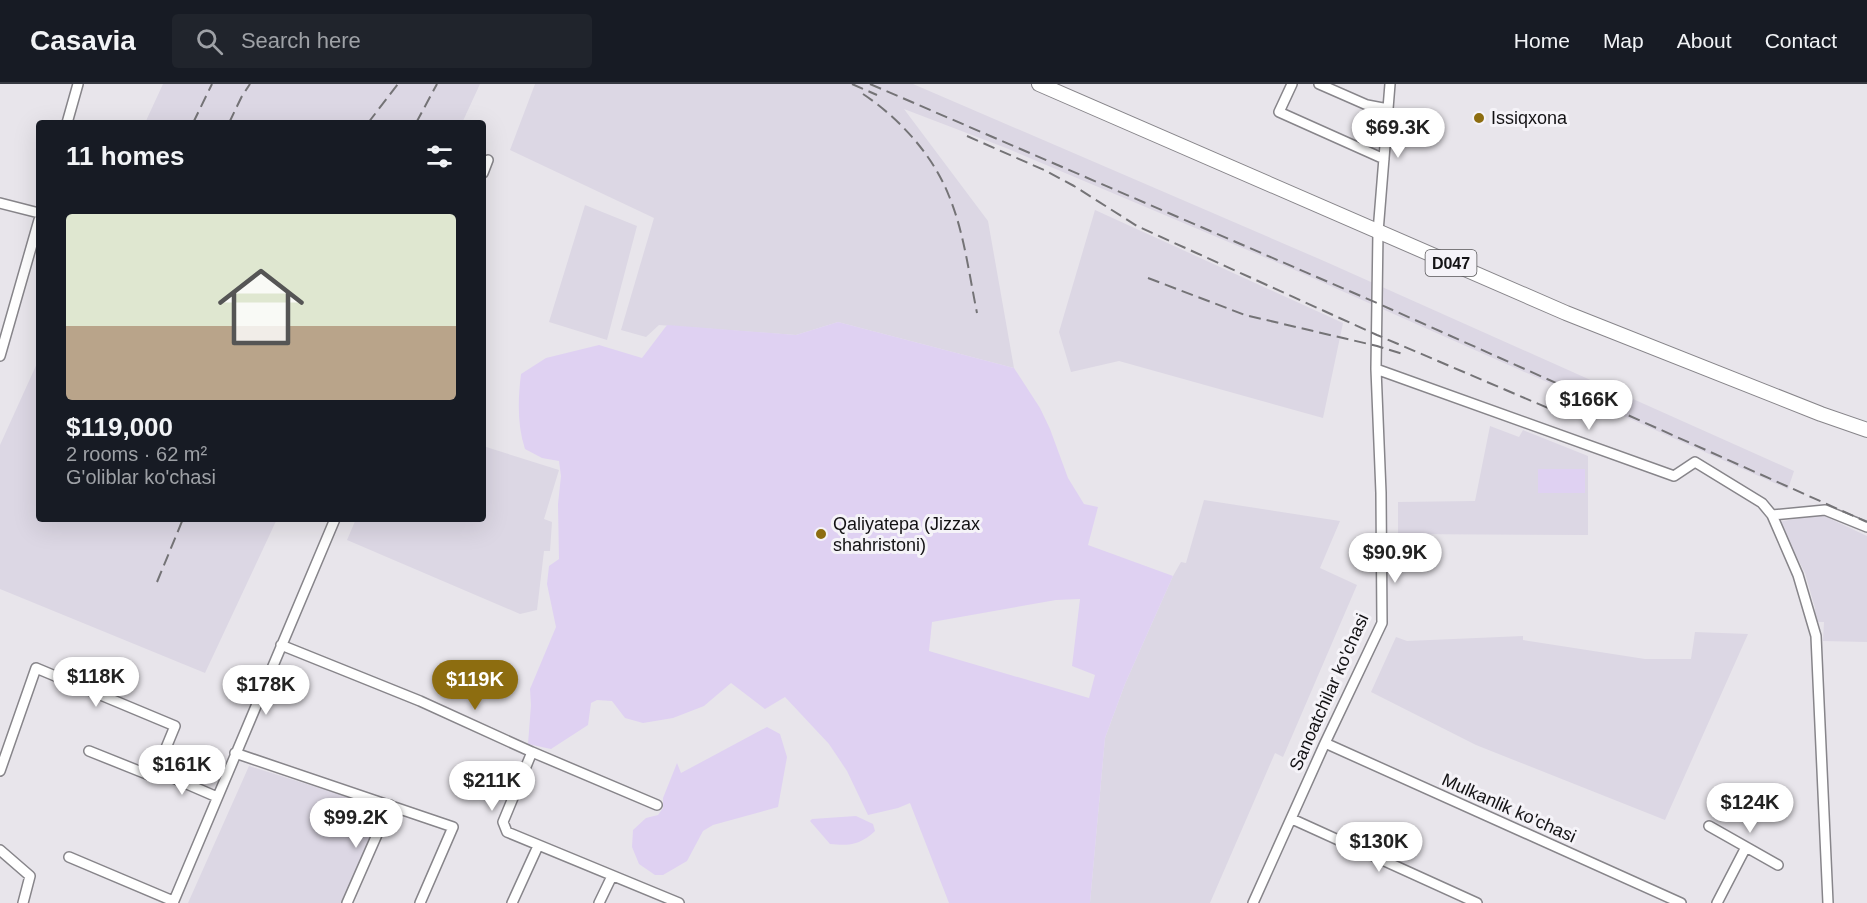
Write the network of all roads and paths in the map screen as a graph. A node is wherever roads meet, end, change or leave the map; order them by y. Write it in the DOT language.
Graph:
graph roads {
  1 [pos="78,84"];
  2 [pos="1039,84"];
  3 [pos="1292,84"];
  4 [pos="1319,84"];
  5 [pos="1390,84"];
  6 [pos="1388,109"];
  7 [pos="68,120"];
  8 [pos="1384,159"];
  9 [pos="488,160"];
  10 [pos="486,165"];
  11 [pos="0,203"];
  12 [pos="36,212"];
  13 [pos="36,230"];
  14 [pos="1378,232"];
  15 [pos="0,356"];
  16 [pos="1376,369"];
  17 [pos="1867,430"];
  18 [pos="1772,515"];
  19 [pos="333,522"];
  20 [pos="1867,527"];
  21 [pos="281,645"];
  22 [pos="1324,743"];
  23 [pos="89,751"];
  24 [pos="532,752"];
  25 [pos="235,753"];
  26 [pos="0,771"];
  27 [pos="157,771"];
  28 [pos="217,797"];
  29 [pos="390,805"];
  30 [pos="657,805"];
  31 [pos="1292,819"];
  32 [pos="1709,826"];
  33 [pos="538,846"];
  34 [pos="1746,847"];
  35 [pos="0,850"];
  36 [pos="69,857"];
  37 [pos="1778,865"];
  38 [pos="612,876"];
  39 [pos="173,902"];
  40 [pos="675,902"];
  41 [pos="23,903"];
  42 [pos="346,903"];
  43 [pos="420,903"];
  44 [pos="512,903"];
  45 [pos="599,903"];
  46 [pos="1253,903"];
  47 [pos="1477,903"];
  48 [pos="1681,903"];
  49 [pos="1717,903"];
  50 [pos="1828,903"];
  1 -- 7 [label="street"];
  2 -- 14 [label="main road, D047"];
  3 -- 8 [label="street"];
  4 -- 6 [label="street"];
  5 -- 6 [label="street, Sanoatchilar ko'chasi"];
  6 -- 8 [label="street, Sanoatchilar ko'chasi"];
  8 -- 14 [label="street, Sanoatchilar ko'chasi"];
  9 -- 10 [label="street"];
  11 -- 12 [label="street"];
  13 -- 15 [label="street"];
  14 -- 16 [label="street, Sanoatchilar ko'chasi"];
  14 -- 17 [label="main road, D047"];
  16 -- 18 [label="street"];
  16 -- 22 [label="street, Sanoatchilar ko'chasi"];
  18 -- 20 [label="street"];
  18 -- 50 [label="street"];
  19 -- 21 [label="street"];
  21 -- 24 [label="street"];
  21 -- 25 [label="street"];
  22 -- 31 [label="street, Sanoatchilar ko'chasi"];
  22 -- 48 [label="street, Mulkanlik ko'chasi"];
  23 -- 27 [label="street"];
  24 -- 30 [label="street"];
  24 -- 33 [label="street"];
  25 -- 28 [label="street"];
  25 -- 29 [label="street"];
  26 -- 27 [label="street"];
  27 -- 28 [label="street"];
  28 -- 39 [label="street"];
  29 -- 42 [label="street"];
  29 -- 43 [label="street"];
  31 -- 46 [label="street, Sanoatchilar ko'chasi"];
  31 -- 47 [label="street"];
  32 -- 34 [label="street"];
  33 -- 38 [label="street"];
  33 -- 44 [label="street"];
  34 -- 37 [label="street"];
  34 -- 49 [label="street"];
  35 -- 41 [label="street"];
  36 -- 39 [label="street"];
  38 -- 40 [label="street"];
  38 -- 45 [label="street"];
}
